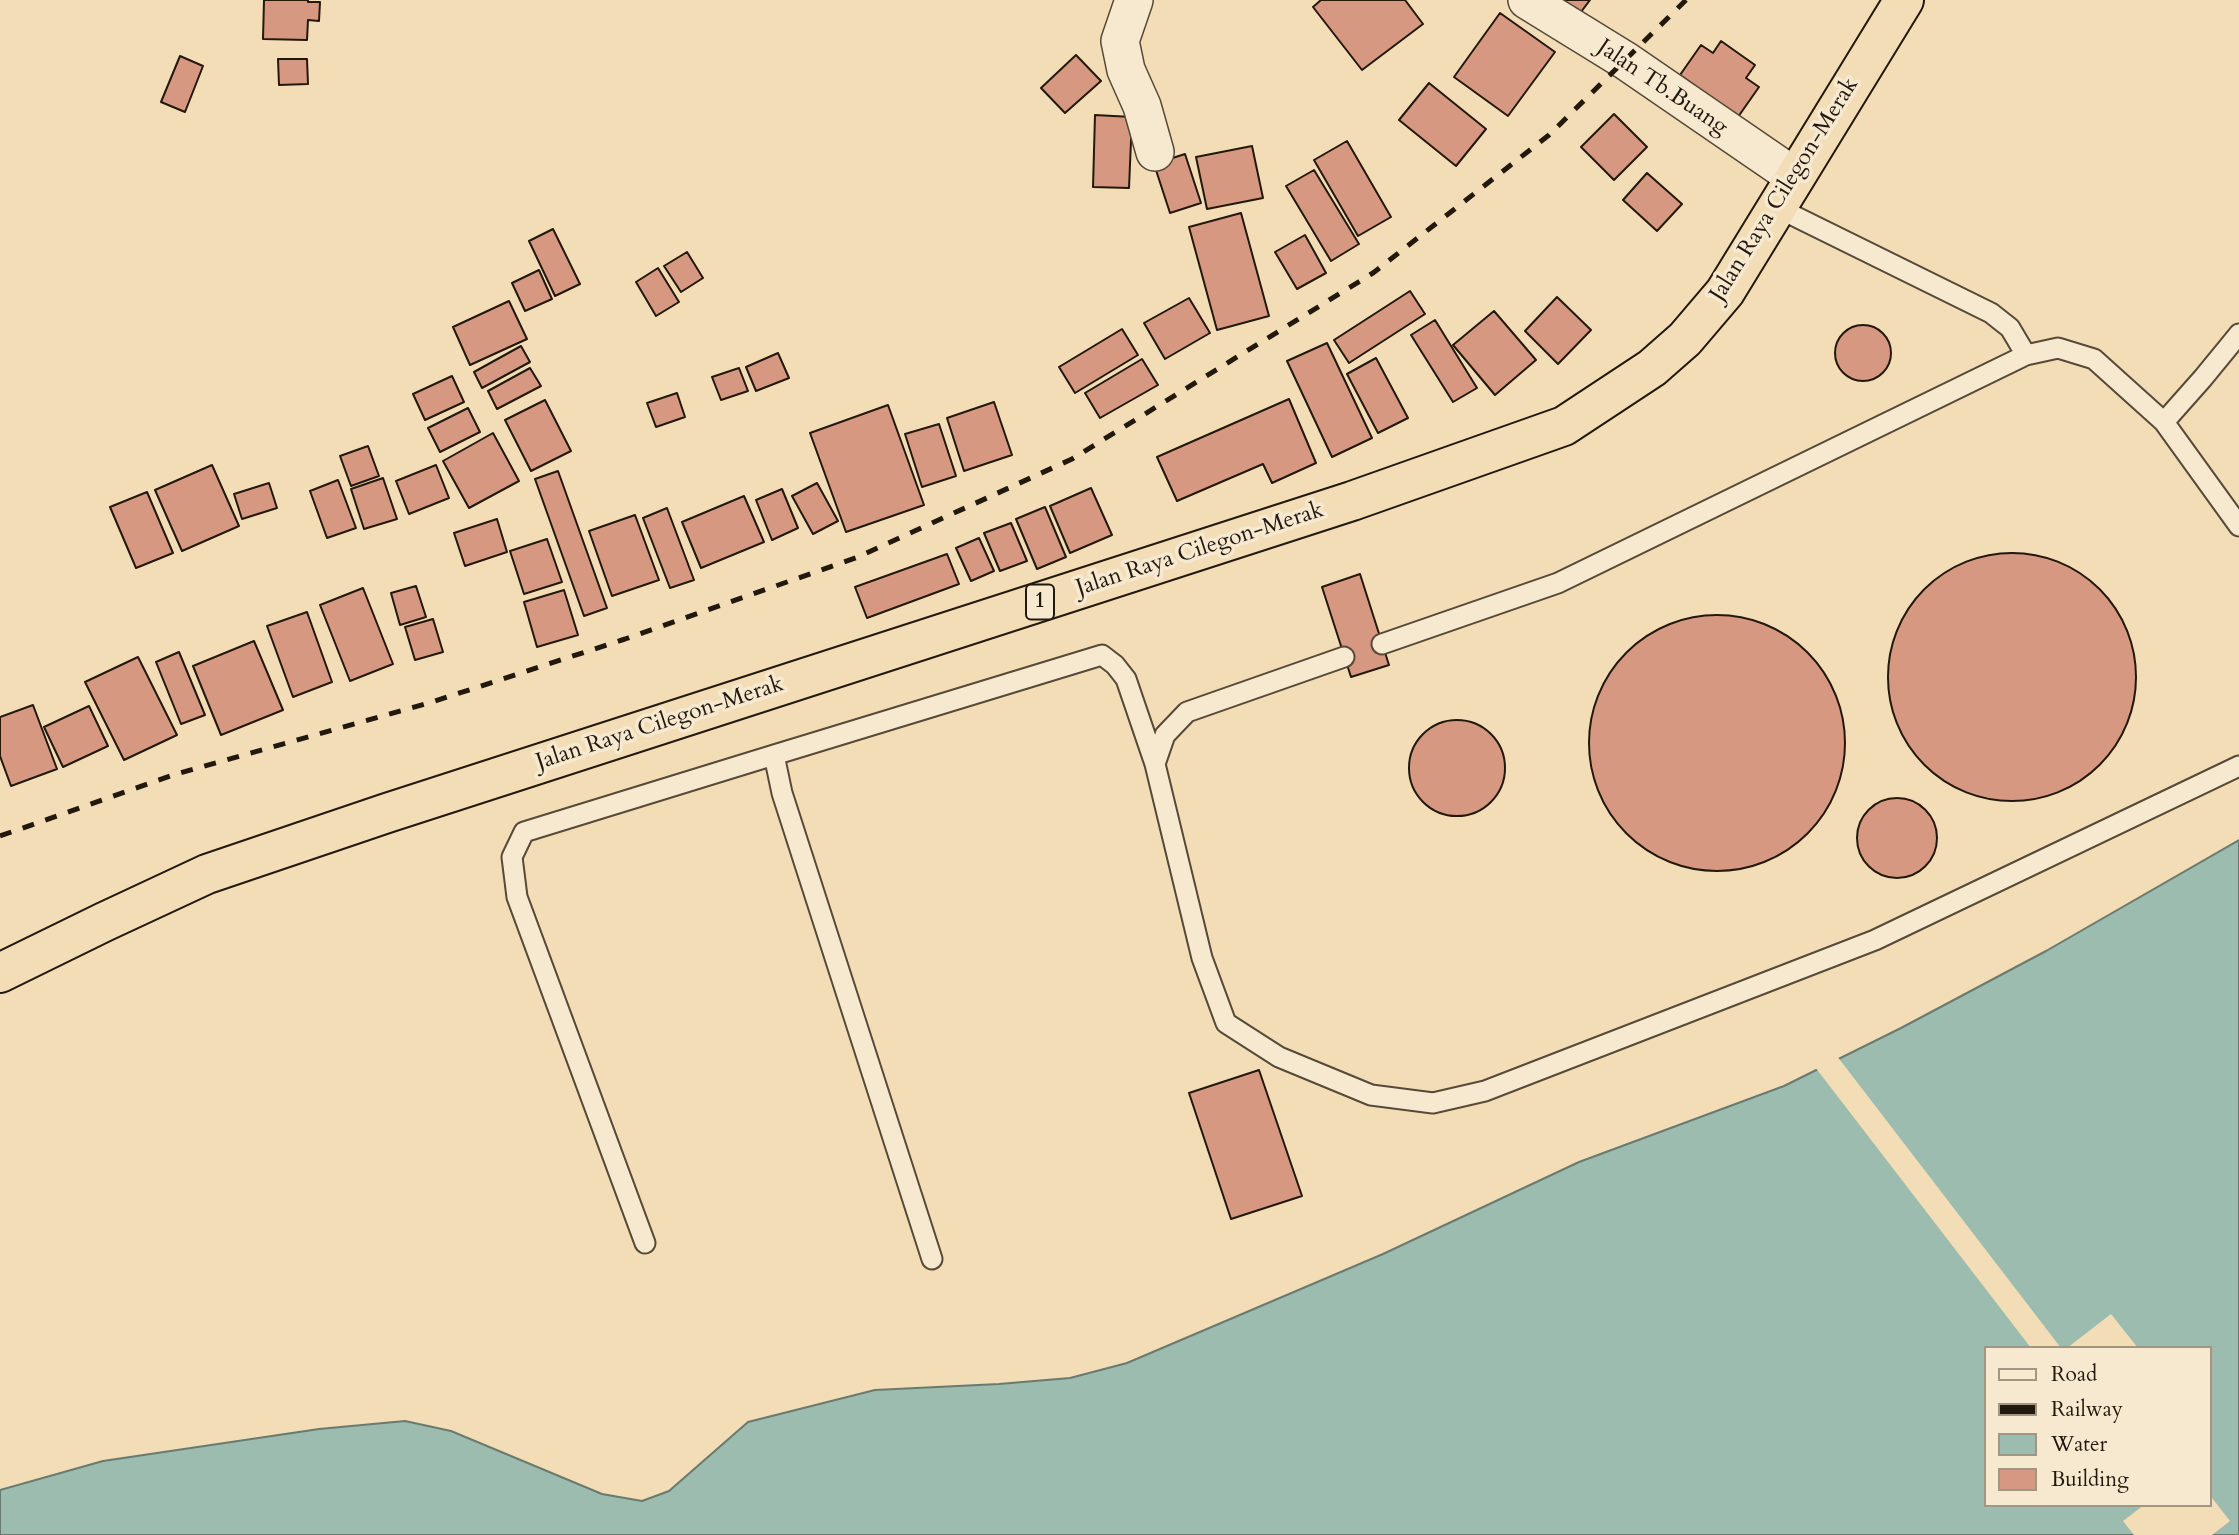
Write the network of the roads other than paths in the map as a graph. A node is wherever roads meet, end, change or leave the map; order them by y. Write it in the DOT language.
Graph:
graph roads {
  1 [pos="1134,0"];
  2 [pos="1527,0"];
  3 [pos="1904,0"];
  4 [pos="1155,152"];
  5 [pos="1786,192"];
  6 [pos="2239,334"];
  7 [pos="2026,355"];
  8 [pos="2164,422"];
  9 [pos="2239,526"];
  10 [pos="1382,644"];
  11 [pos="1344,657"];
  12 [pos="774,755"];
  13 [pos="1155,764"];
  14 [pos="2239,766"];
  15 [pos="0,974"];
  16 [pos="645,1243"];
  17 [pos="932,1259"];
  1 -- 4 [label="street"];
  2 -- 5 [label="street, Jalan Tb.Buang"];
  3 -- 5 [label="highway, Jalan Raya Cilegon-Merak / 1"];
  5 -- 7 [label="lane"];
  5 -- 15 [label="highway, Jalan Raya Cilegon-Merak / 1"];
  6 -- 8 [label="lane"];
  7 -- 8 [label="lane"];
  7 -- 10 [label="lane"];
  8 -- 9 [label="lane"];
  11 -- 13 [label="lane"];
  12 -- 13 [label="lane"];
  12 -- 16 [label="lane"];
  12 -- 17 [label="lane"];
  13 -- 14 [label="lane"];
}
